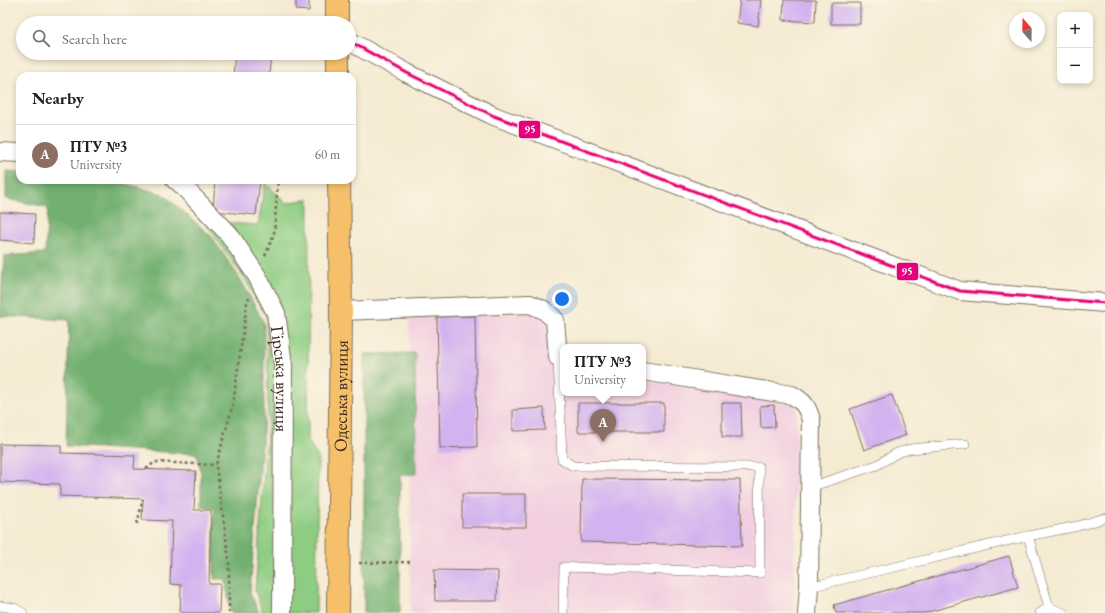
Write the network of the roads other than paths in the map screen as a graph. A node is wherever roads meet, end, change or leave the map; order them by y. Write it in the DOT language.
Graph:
graph roads {
  1 [pos="337,0"];
  2 [pos="337,16"];
  3 [pos="356,45"];
  4 [pos="338,60"];
  5 [pos="338,72"];
  6 [pos="0,152"];
  7 [pos="16,153"];
  8 [pos="181,184"];
  9 [pos="339,184"];
  10 [pos="1105,303"];
  11 [pos="341,311"];
  12 [pos="560,358"];
  13 [pos="646,371"];
  14 [pos="561,396"];
  15 [pos="965,444"];
  16 [pos="810,487"];
  17 [pos="1105,518"];
  18 [pos="1028,536"];
  19 [pos="809,587"];
  20 [pos="0,606"];
  21 [pos="1049,607"];
  22 [pos="23,613"];
  23 [pos="282,613"];
  24 [pos="338,613"];
  25 [pos="563,613"];
  26 [pos="807,613"];
  27 [pos="1040,613"];
  28 [pos="1063,613"];
  1 -- 2 [label="main road"];
  3 -- 10 [label="street"];
  4 -- 5 [label="main road"];
  6 -- 7 [label="street"];
  8 -- 23 [label="street, Гірська вулиця"];
  9 -- 11 [label="main road, Одеська вулиця"];
  11 -- 12 [label="street"];
  11 -- 24 [label="main road, Одеська вулиця"];
  13 -- 16 [label="street"];
  14 -- 25 [label="lane"];
  15 -- 16 [label="lane"];
  16 -- 19 [label="street"];
  17 -- 18 [label="lane"];
  18 -- 19 [label="lane"];
  18 -- 21 [label="lane"];
  19 -- 26 [label="street"];
  20 -- 22 [label="lane"];
  21 -- 27 [label="lane"];
  21 -- 28 [label="lane"];
}
